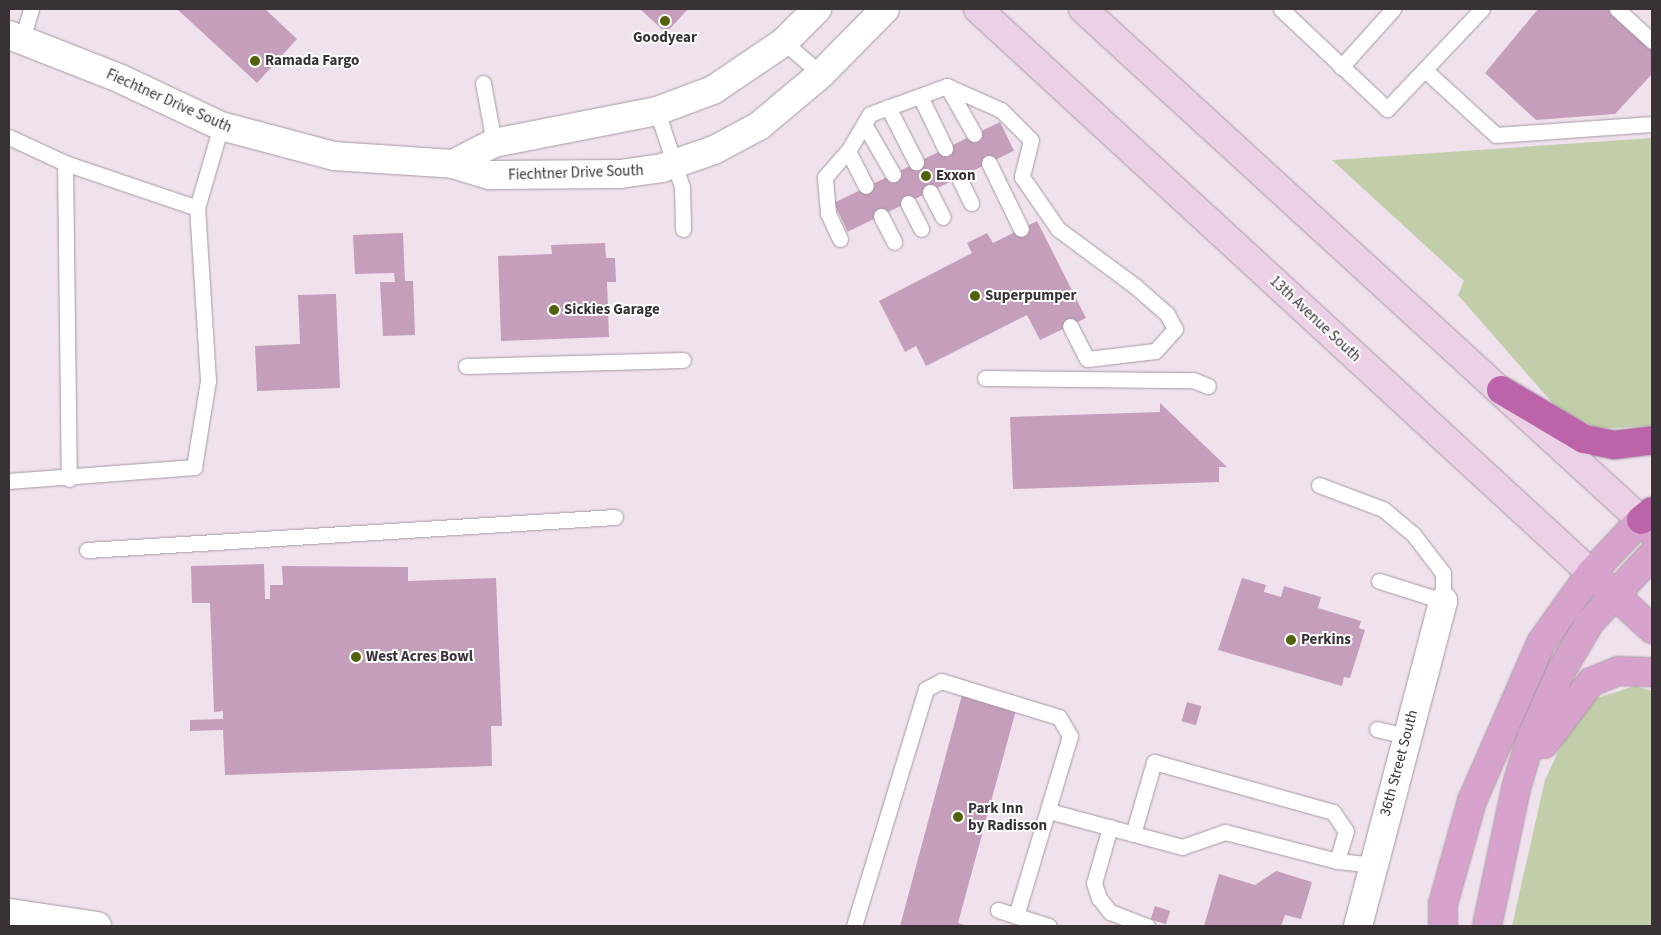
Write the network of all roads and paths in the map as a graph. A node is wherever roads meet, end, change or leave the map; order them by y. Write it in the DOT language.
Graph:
graph roads {
  1 [pos="32,9"];
  2 [pos="817,9"];
  3 [pos="885,9"];
  4 [pos="978,9"];
  5 [pos="1083,9"];
  6 [pos="1099,9"];
  7 [pos="1281,9"];
  8 [pos="1393,9"];
  9 [pos="1482,9"];
  10 [pos="1617,9"];
  11 [pos="16,37"];
  12 [pos="784,42"];
  13 [pos="1120,42"];
  14 [pos="1652,42"];
  15 [pos="1340,67"];
  16 [pos="1425,70"];
  17 [pos="821,74"];
  18 [pos="483,83"];
  19 [pos="947,86"];
  20 [pos="920,96"];
  21 [pos="888,107"];
  22 [pos="657,111"];
  23 [pos="864,124"];
  24 [pos="1652,124"];
  25 [pos="221,126"];
  26 [pos="974,134"];
  27 [pos="9,137"];
  28 [pos="494,143"];
  29 [pos="945,148"];
  30 [pos="848,151"];
  31 [pos="916,162"];
  32 [pos="65,163"];
  33 [pos="989,163"];
  34 [pos="453,164"];
  35 [pos="674,164"];
  36 [pos="893,174"];
  37 [pos="1022,177"];
  38 [pos="959,178"];
  39 [pos="866,186"];
  40 [pos="1002,187"];
  41 [pos="930,192"];
  42 [pos="908,203"];
  43 [pos="971,203"];
  44 [pos="197,208"];
  45 [pos="881,216"];
  46 [pos="943,217"];
  47 [pos="683,229"];
  48 [pos="921,229"];
  49 [pos="1021,229"];
  50 [pos="840,239"];
  51 [pos="894,242"];
  52 [pos="1070,326"];
  53 [pos="682,360"];
  54 [pos="466,366"];
  55 [pos="985,378"];
  56 [pos="1208,386"];
  57 [pos="1501,390"];
  58 [pos="1652,440"];
  59 [pos="69,479"];
  60 [pos="9,481"];
  61 [pos="1319,485"];
  62 [pos="614,517"];
  63 [pos="1649,521"];
  64 [pos="88,550"];
  65 [pos="1652,555"];
  66 [pos="1591,573"];
  67 [pos="1379,581"];
  68 [pos="1615,595"];
  69 [pos="1444,601"];
  70 [pos="1652,629"];
  71 [pos="1652,672"];
  72 [pos="1377,729"];
  73 [pos="1406,736"];
  74 [pos="1516,788"];
  75 [pos="1050,811"];
  76 [pos="1110,827"];
  77 [pos="1133,834"];
  78 [pos="1337,861"];
  79 [pos="1373,865"];
  80 [pos="998,910"];
  81 [pos="9,913"];
  82 [pos="1016,916"];
  83 [pos="91,926"];
  84 [pos="854,926"];
  85 [pos="1049,926"];
  86 [pos="1147,926"];
  87 [pos="1358,926"];
  88 [pos="1443,926"];
  89 [pos="1488,926"];
  1 -- 11 [label="lane"];
  2 -- 12 [label="street"];
  3 -- 17 [label="street, Fiechtner Drive South"];
  4 -- 66 [label="main road, 13th Avenue South"];
  5 -- 13 [label="main road"];
  6 -- 13 [label="main road"];
  7 -- 15 [label="lane"];
  8 -- 15 [label="lane"];
  9 -- 16 [label="lane"];
  10 -- 14 [label="lane"];
  11 -- 25 [label="street, Fiechtner Drive South"];
  12 -- 17 [label="lane"];
  12 -- 22 [label="street"];
  13 -- 57 [label="main road"];
  15 -- 16 [label="lane"];
  16 -- 24 [label="lane"];
  17 -- 35 [label="street, Fiechtner Drive South"];
  18 -- 28 [label="lane"];
  19 -- 20 [label="lane"];
  19 -- 26 [label="lane"];
  19 -- 37 [label="lane"];
  20 -- 21 [label="lane"];
  20 -- 29 [label="lane"];
  21 -- 23 [label="lane"];
  21 -- 31 [label="lane"];
  22 -- 28 [label="street"];
  22 -- 35 [label="lane"];
  23 -- 30 [label="lane"];
  23 -- 36 [label="lane"];
  25 -- 34 [label="street, Fiechtner Drive South"];
  25 -- 44 [label="lane"];
  27 -- 32 [label="lane"];
  28 -- 34 [label="street"];
  30 -- 39 [label="lane"];
  30 -- 50 [label="lane"];
  32 -- 44 [label="lane"];
  32 -- 59 [label="lane"];
  33 -- 40 [label="lane"];
  34 -- 35 [label="street, Fiechtner Drive South"];
  35 -- 47 [label="lane"];
  37 -- 40 [label="lane"];
  37 -- 52 [label="lane"];
  38 -- 43 [label="lane"];
  40 -- 49 [label="lane"];
  41 -- 46 [label="lane"];
  42 -- 48 [label="lane"];
  44 -- 59 [label="lane"];
  45 -- 51 [label="lane"];
  53 -- 54 [label="lane"];
  55 -- 56 [label="lane"];
  57 -- 58 [label="highway"];
  57 -- 63 [label="main road"];
  59 -- 60 [label="lane"];
  61 -- 69 [label="lane"];
  62 -- 64 [label="lane"];
  63 -- 66 [label="main road"];
  65 -- 68 [label="main road"];
  66 -- 68 [label="main road, 13th Avenue South"];
  66 -- 88 [label="main road"];
  67 -- 69 [label="lane"];
  68 -- 70 [label="main road, 13th Avenue South"];
  68 -- 74 [label="main road"];
  69 -- 73 [label="street, 36th Street South"];
  71 -- 74 [label="main road"];
  72 -- 73 [label="lane"];
  73 -- 79 [label="street, 36th Street South"];
  74 -- 89 [label="main road"];
  75 -- 76 [label="lane"];
  75 -- 82 [label="lane"];
  75 -- 84 [label="lane"];
  76 -- 77 [label="lane"];
  76 -- 86 [label="lane"];
  77 -- 78 [label="lane"];
  77 -- 78 [label="lane"];
  78 -- 79 [label="lane"];
  79 -- 87 [label="street, 36th Street South"];
  80 -- 82 [label="lane"];
  81 -- 83 [label="street"];
  82 -- 85 [label="lane"];
}
